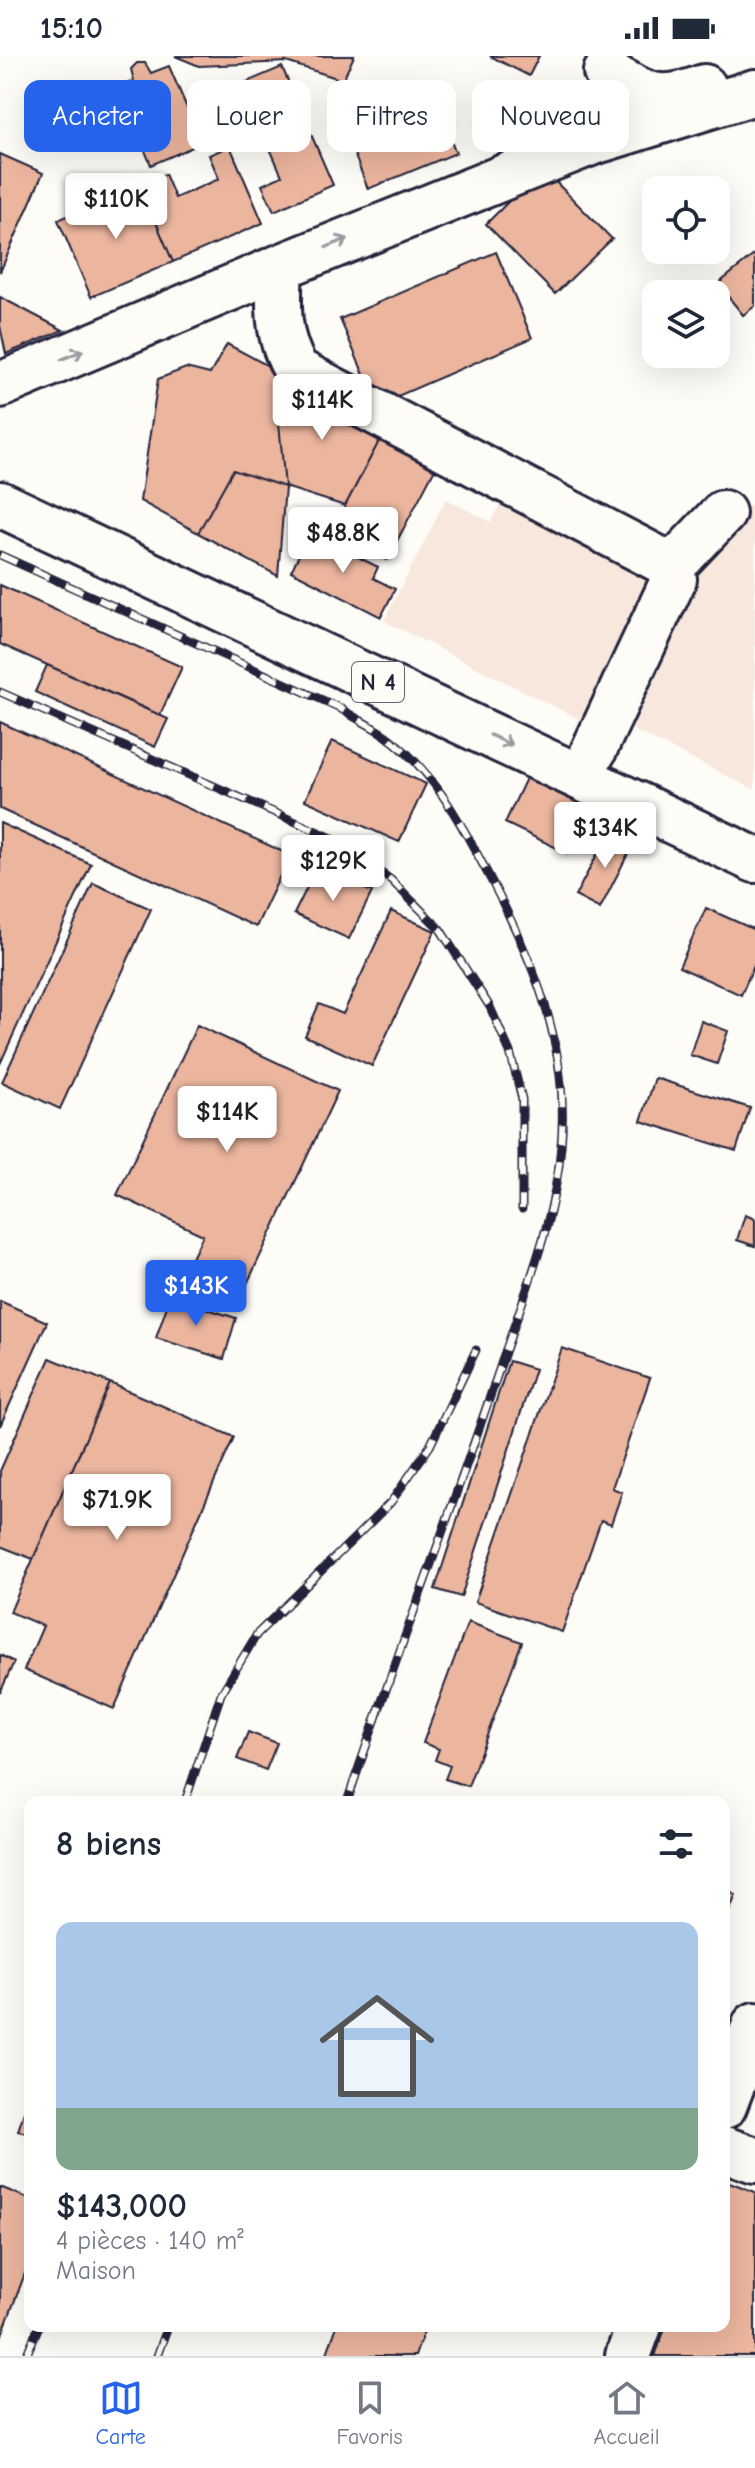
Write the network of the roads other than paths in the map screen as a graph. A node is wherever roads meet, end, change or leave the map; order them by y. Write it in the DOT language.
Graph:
graph roads {
  1 [pos="755,62"];
  2 [pos="601,64"];
  3 [pos="755,92"];
  4 [pos="629,131"];
  5 [pos="568,152"];
  6 [pos="280,267"];
  7 [pos="0,385"];
  8 [pos="0,475"];
  9 [pos="0,504"];
  10 [pos="723,513"];
  11 [pos="670,565"];
  12 [pos="593,752"];
  13 [pos="755,827"];
  14 [pos="755,860"];
  15 [pos="755,2025"];
  16 [pos="730,2090"];
  17 [pos="730,2151"];
  18 [pos="755,2160"];
  19 [pos="637,2332"];
  20 [pos="628,2356"];
  1 -- 2 [label="main road"];
  3 -- 4 [label="main road"];
  6 -- 5 [label="main road, one-way"];
  7 -- 6 [label="main road, one-way"];
  6 -- 11 [label="main road"];
  8 -- 12 [label="main road, N 4"];
  9 -- 14 [label="main road, N 4, one-way"];
  10 -- 11 [label="main road"];
  11 -- 12 [label="main road"];
  12 -- 13 [label="main road, N 4"];
  15 -- 16 [label="main road"];
  17 -- 18 [label="main road"];
  19 -- 20 [label="main road"];
}
